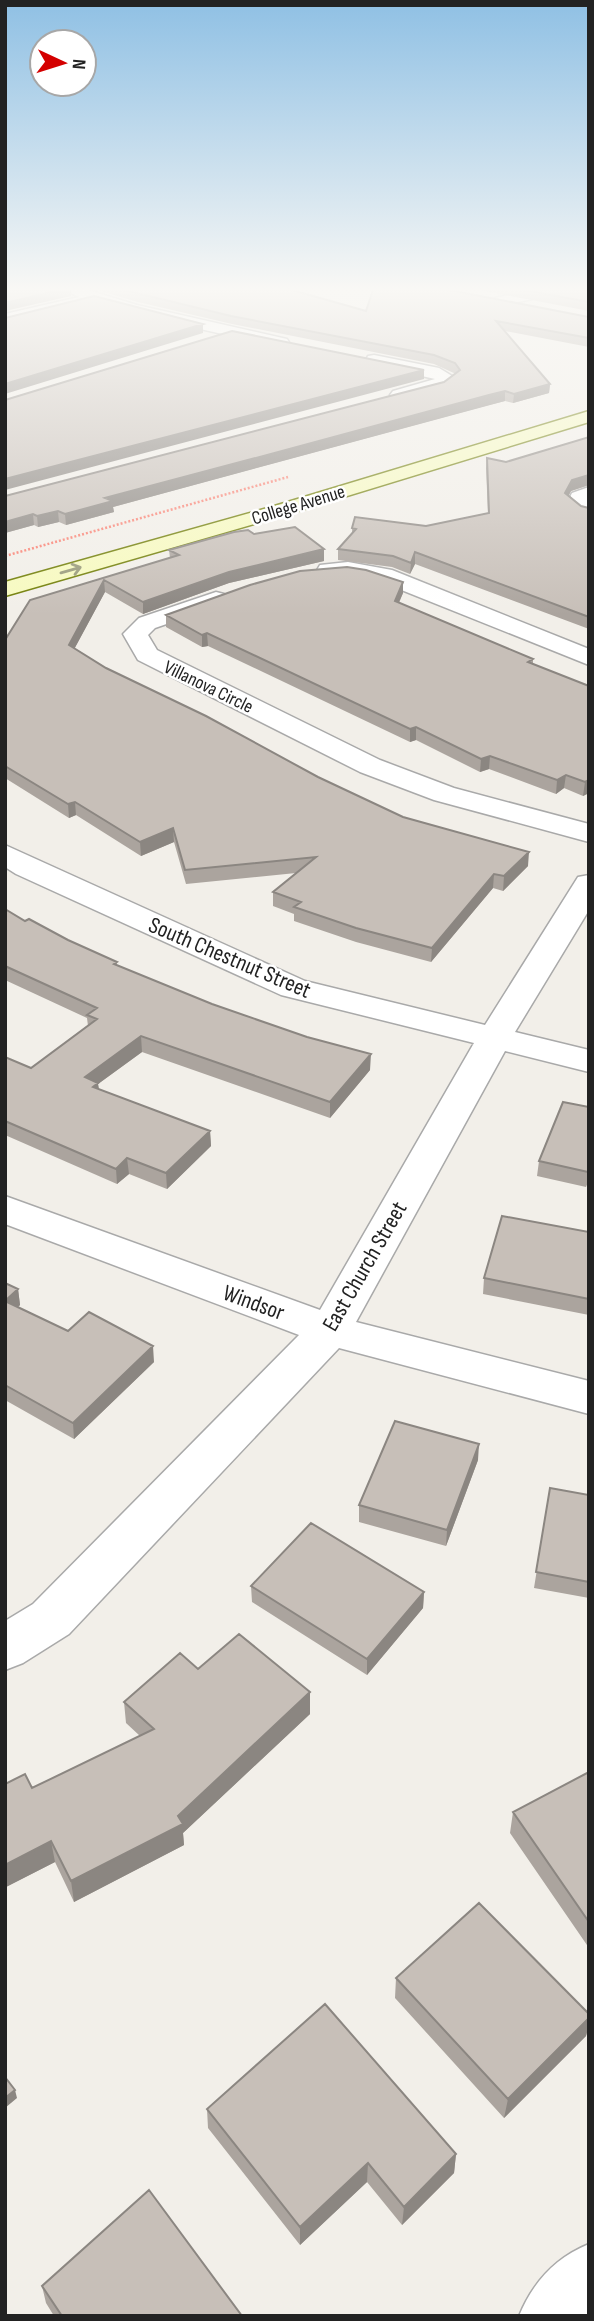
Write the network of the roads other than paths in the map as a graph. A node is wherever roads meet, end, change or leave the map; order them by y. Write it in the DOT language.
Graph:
graph roads {
  1 [pos="589,407"];
  2 [pos="589,416"];
  3 [pos="589,493"];
  4 [pos="589,512"];
  5 [pos="5,570"];
  6 [pos="304,574"];
  7 [pos="5,589"];
  8 [pos="238,591"];
  9 [pos="589,658"];
  10 [pos="589,833"];
  11 [pos="5,854"];
  12 [pos="589,884"];
  13 [pos="494,1038"];
  14 [pos="589,1061"];
  15 [pos="5,1209"];
  16 [pos="330,1330"];
  17 [pos="589,1398"];
  18 [pos="5,1648"];
  19 [pos="589,2278"];
  20 [pos="554,2316"];
  1 -- 5 [label="main road, College Avenue"];
  7 -- 2 [label="main road, College Avenue, one-way"];
  3 -- 4 [label="street"];
  6 -- 9 [label="street"];
  8 -- 10 [label="street, Villanova Circle"];
  11 -- 13 [label="street, South Chestnut Street"];
  12 -- 13 [label="street, East Church Street"];
  13 -- 14 [label="street, South Chestnut Street"];
  13 -- 16 [label="street, East Church Street"];
  15 -- 16 [label="street, Windsor"];
  16 -- 17 [label="street, Windsor"];
  16 -- 18 [label="street, East Church Street"];
  19 -- 20 [label="street"];
}
